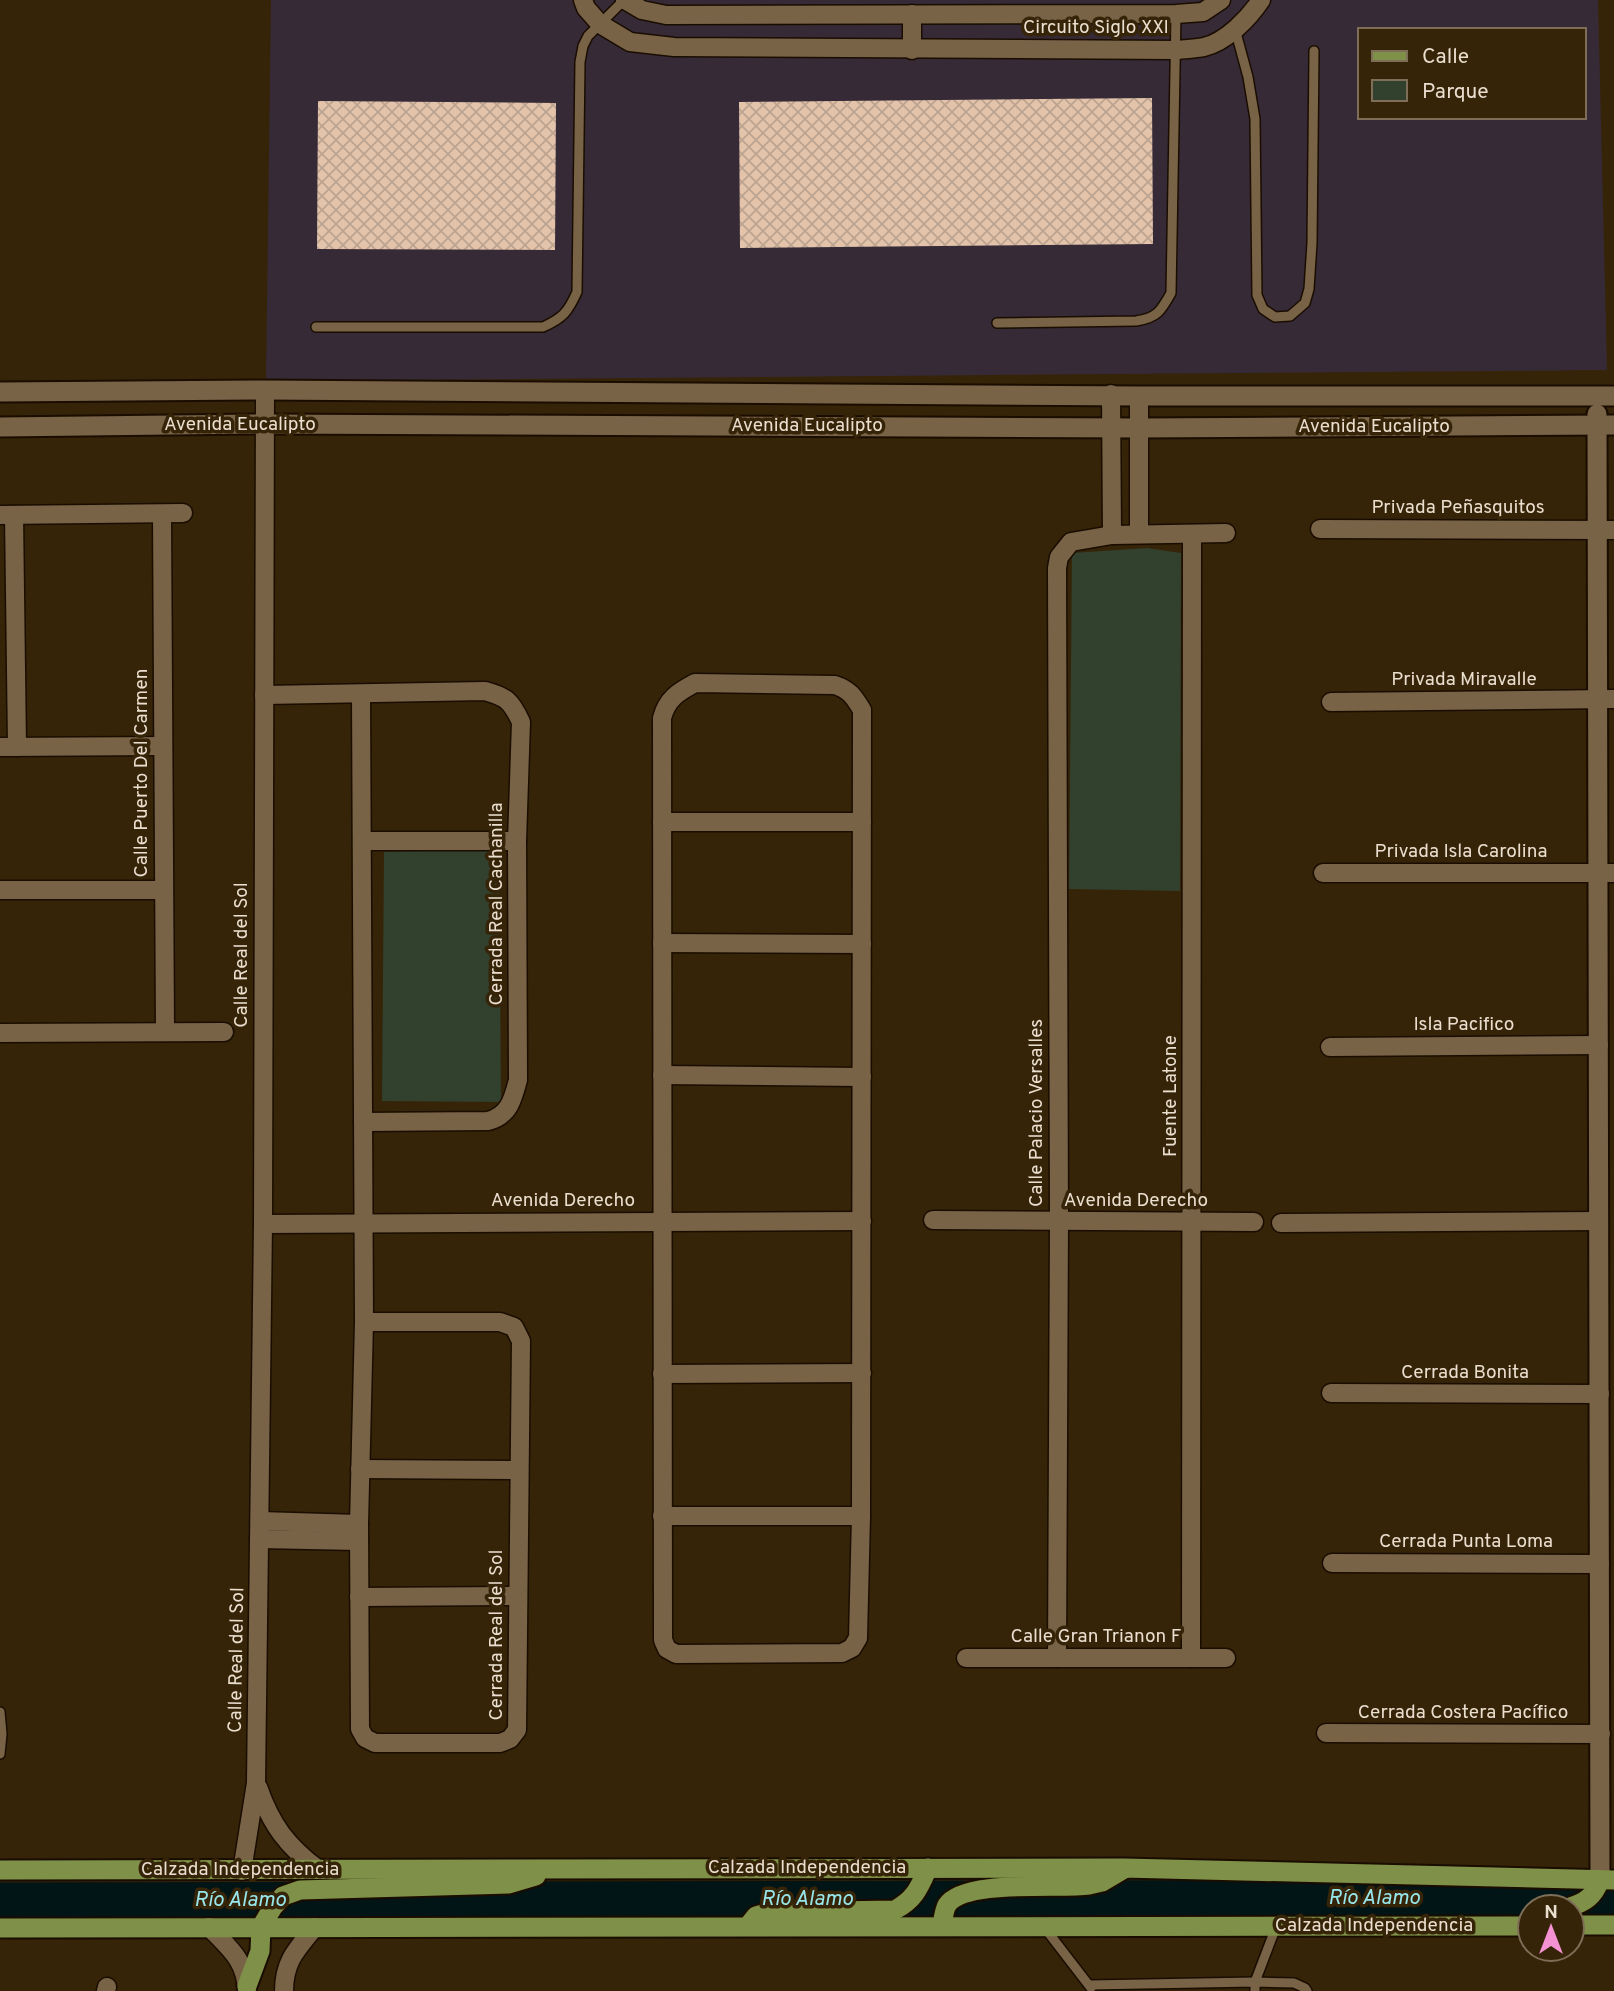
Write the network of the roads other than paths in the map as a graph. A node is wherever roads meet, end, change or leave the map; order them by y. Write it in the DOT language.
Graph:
graph roads {
  1 [pos="583,0"];
  2 [pos="624,0"];
  3 [pos="1221,0"];
  4 [pos="1261,0"];
  5 [pos="912,14"];
  6 [pos="1176,14"];
  7 [pos="600,24"];
  8 [pos="1235,29"];
  9 [pos="912,50"];
  10 [pos="1175,50"];
  11 [pos="1314,51"];
  12 [pos="998,323"];
  13 [pos="316,327"];
  14 [pos="265,390"];
  15 [pos="0,392"];
  16 [pos="1111,394"];
  17 [pos="1139,396"];
  18 [pos="1606,396"];
  19 [pos="264,424"];
  20 [pos="1606,425"];
  21 [pos="0,427"];
  22 [pos="1112,427"];
  23 [pos="1139,428"];
  24 [pos="183,513"];
  25 [pos="162,514"];
  26 [pos="7,515"];
  27 [pos="1320,529"];
  28 [pos="1605,530"];
  29 [pos="1226,533"];
  30 [pos="1139,534"];
  31 [pos="1192,534"];
  32 [pos="1112,535"];
  33 [pos="361,694"];
  34 [pos="264,695"];
  35 [pos="1606,699"];
  36 [pos="1331,702"];
  37 [pos="163,746"];
  38 [pos="9,747"];
  39 [pos="662,822"];
  40 [pos="862,822"];
  41 [pos="362,841"];
  42 [pos="517,841"];
  43 [pos="1323,873"];
  44 [pos="1607,873"];
  45 [pos="0,890"];
  46 [pos="164,890"];
  47 [pos="662,943"];
  48 [pos="862,944"];
  49 [pos="165,1032"];
  50 [pos="224,1032"];
  51 [pos="0,1033"];
  52 [pos="1599,1045"];
  53 [pos="1330,1047"];
  54 [pos="662,1075"];
  55 [pos="862,1077"];
  56 [pos="363,1122"];
  57 [pos="933,1220"];
  58 [pos="862,1221"];
  59 [pos="1059,1221"];
  60 [pos="1599,1221"];
  61 [pos="662,1222"];
  62 [pos="1192,1222"];
  63 [pos="1254,1222"];
  64 [pos="364,1223"];
  65 [pos="1281,1223"];
  66 [pos="263,1224"];
  67 [pos="364,1322"];
  68 [pos="862,1373"];
  69 [pos="662,1374"];
  70 [pos="1331,1393"];
  71 [pos="1600,1394"];
  72 [pos="360,1469"];
  73 [pos="519,1470"];
  74 [pos="662,1516"];
  75 [pos="861,1516"];
  76 [pos="260,1530"];
  77 [pos="359,1532"];
  78 [pos="1332,1563"];
  79 [pos="1600,1564"];
  80 [pos="518,1596"];
  81 [pos="359,1597"];
  82 [pos="966,1658"];
  83 [pos="1057,1658"];
  84 [pos="1191,1658"];
  85 [pos="1226,1658"];
  86 [pos="0,1712"];
  87 [pos="1326,1733"];
  88 [pos="1,1734"];
  89 [pos="1601,1734"];
  90 [pos="0,1754"];
  91 [pos="256,1783"];
  92 [pos="928,1868"];
  93 [pos="1125,1868"];
  94 [pos="550,1869"];
  95 [pos="0,1870"];
  96 [pos="319,1870"];
  97 [pos="242,1871"];
  98 [pos="1607,1880"];
  99 [pos="1586,1900"];
  100 [pos="1516,1916"];
  101 [pos="1586,1925"];
  102 [pos="1614,1925"];
  103 [pos="747,1926"];
  104 [pos="942,1926"];
  105 [pos="1043,1926"];
  106 [pos="1277,1926"];
  107 [pos="1485,1926"];
  108 [pos="1516,1926"];
  109 [pos="209,1927"];
  110 [pos="261,1927"];
  111 [pos="315,1927"];
  112 [pos="0,1928"];
  113 [pos="1255,1986"];
  114 [pos="1091,1988"];
  115 [pos="247,1989"];
  116 [pos="284,1991"];
  117 [pos="1307,1991"];
  1 -- 7 [label="street, Circuito Siglo XXI"];
  2 -- 5 [label="street, Circuito Siglo XXI"];
  2 -- 7 [label="lane"];
  3 -- 6 [label="street, Circuito Siglo XXI"];
  4 -- 8 [label="street, Circuito Siglo XXI"];
  5 -- 6 [label="street, Circuito Siglo XXI"];
  5 -- 9 [label="street"];
  6 -- 10 [label="lane, Circuito Siglo XXI"];
  7 -- 9 [label="street, Circuito Siglo XXI"];
  7 -- 13 [label="lane"];
  8 -- 10 [label="street, Circuito Siglo XXI"];
  8 -- 11 [label="lane"];
  9 -- 10 [label="street, Circuito Siglo XXI"];
  10 -- 12 [label="lane, Circuito Siglo XXI"];
  14 -- 15 [label="street, Avenida Eucalipto"];
  14 -- 16 [label="street, Avenida Eucalipto"];
  14 -- 19 [label="street, Calle Real del Sol"];
  16 -- 17 [label="street, Avenida Eucalipto"];
  16 -- 22 [label="street"];
  17 -- 18 [label="street, Avenida Eucalipto"];
  17 -- 23 [label="street"];
  18 -- 20 [label="street"];
  19 -- 21 [label="street, Avenida Eucalipto"];
  19 -- 22 [label="street, Avenida Eucalipto"];
  19 -- 34 [label="street, Calle Real del Sol"];
  20 -- 23 [label="street, Avenida Eucalipto"];
  20 -- 28 [label="street"];
  22 -- 23 [label="street, Avenida Eucalipto"];
  22 -- 32 [label="street"];
  23 -- 30 [label="street"];
  24 -- 25 [label="street"];
  25 -- 26 [label="street"];
  25 -- 37 [label="street, Calle Puerto Del Carmen"];
  26 -- 38 [label="street"];
  27 -- 28 [label="street, Privada Peñasquitos"];
  28 -- 35 [label="street"];
  29 -- 31 [label="street"];
  30 -- 31 [label="street"];
  30 -- 32 [label="street"];
  31 -- 62 [label="street, Fuente Latone"];
  32 -- 59 [label="street, Calle Palacio Versalles"];
  33 -- 34 [label="street, Cerrada Real Cachanilla"];
  33 -- 41 [label="street"];
  33 -- 42 [label="street, Cerrada Real Cachanilla"];
  34 -- 66 [label="street, Calle Real del Sol"];
  35 -- 36 [label="street, Privada Miravalle"];
  35 -- 44 [label="street"];
  37 -- 38 [label="street"];
  37 -- 46 [label="street, Calle Puerto Del Carmen"];
  39 -- 40 [label="street"];
  39 -- 40 [label="street"];
  39 -- 47 [label="street"];
  40 -- 48 [label="street"];
  41 -- 42 [label="street"];
  41 -- 56 [label="street"];
  42 -- 56 [label="street, Cerrada Real Cachanilla"];
  43 -- 44 [label="street, Privada Isla Carolina"];
  44 -- 52 [label="street"];
  45 -- 46 [label="street"];
  46 -- 49 [label="street, Calle Puerto Del Carmen"];
  47 -- 48 [label="street"];
  47 -- 54 [label="street"];
  48 -- 55 [label="street"];
  49 -- 50 [label="street"];
  49 -- 51 [label="street"];
  52 -- 53 [label="street, Isla Pacifico"];
  52 -- 60 [label="street"];
  54 -- 55 [label="street"];
  54 -- 61 [label="street"];
  55 -- 58 [label="street"];
  56 -- 64 [label="street"];
  57 -- 59 [label="street, Avenida Derecho"];
  58 -- 61 [label="street, Avenida Derecho"];
  58 -- 68 [label="street"];
  59 -- 62 [label="street, Avenida Derecho"];
  59 -- 83 [label="street, Calle Palacio Versalles"];
  60 -- 65 [label="street"];
  60 -- 71 [label="street"];
  61 -- 64 [label="street, Avenida Derecho"];
  61 -- 69 [label="street"];
  62 -- 63 [label="street, Avenida Derecho"];
  62 -- 84 [label="street, Fuente Latone"];
  64 -- 66 [label="street, Avenida Derecho"];
  64 -- 67 [label="street, Cerrada Real del Sol"];
  66 -- 76 [label="street, Calle Real del Sol"];
  67 -- 72 [label="street, Cerrada Real del Sol"];
  67 -- 73 [label="street, Cerrada Real del Sol"];
  68 -- 69 [label="street"];
  68 -- 75 [label="street"];
  69 -- 74 [label="street"];
  70 -- 71 [label="street, Cerrada Bonita"];
  71 -- 79 [label="street"];
  72 -- 73 [label="street"];
  72 -- 77 [label="street, Cerrada Real del Sol"];
  73 -- 80 [label="street, Cerrada Real del Sol"];
  74 -- 75 [label="street"];
  74 -- 75 [label="street"];
  76 -- 77 [label="street"];
  76 -- 91 [label="street, Calle Real del Sol"];
  77 -- 81 [label="street, Cerrada Real del Sol"];
  78 -- 79 [label="street, Cerrada Punta Loma"];
  79 -- 89 [label="street"];
  80 -- 81 [label="street"];
  80 -- 81 [label="street, Cerrada Real del Sol"];
  82 -- 83 [label="street, Calle Gran Trianon F"];
  83 -- 84 [label="street, Calle Gran Trianon F"];
  84 -- 85 [label="street, Calle Gran Trianon F"];
  86 -- 88 [label="lane"];
  87 -- 89 [label="street, Cerrada Costera Pacífico"];
  88 -- 90 [label="lane"];
  89 -- 98 [label="street"];
  91 -- 96 [label="street, Calle Real del Sol"];
  91 -- 97 [label="street, Calle Real del Sol"];
  92 -- 93 [label="main road, Calzada Independencia"];
  92 -- 94 [label="main road, Calzada Independencia"];
  92 -- 103 [label="main road"];
  93 -- 98 [label="main road, Calzada Independencia"];
  93 -- 104 [label="main road"];
  94 -- 96 [label="main road, Calzada Independencia"];
  94 -- 110 [label="main road"];
  95 -- 97 [label="main road, Calzada Independencia"];
  96 -- 97 [label="main road, Calzada Independencia"];
  98 -- 99 [label="main road"];
  100 -- 107 [label="main road"];
  101 -- 102 [label="main road"];
  103 -- 104 [label="main road, Calzada Independencia"];
  103 -- 111 [label="main road, Calzada Independencia"];
  104 -- 105 [label="main road, Calzada Independencia"];
  105 -- 106 [label="main road, Calzada Independencia"];
  105 -- 114 [label="lane"];
  106 -- 107 [label="main road, Calzada Independencia"];
  106 -- 113 [label="lane"];
  107 -- 108 [label="main road, Calzada Independencia"];
  109 -- 110 [label="main road, Calzada Independencia"];
  109 -- 112 [label="main road, Calzada Independencia"];
  109 -- 115 [label="street"];
  110 -- 111 [label="main road, Calzada Independencia"];
  110 -- 115 [label="main road"];
  111 -- 116 [label="street"];
  113 -- 114 [label="lane"];
  113 -- 117 [label="lane"];
}
